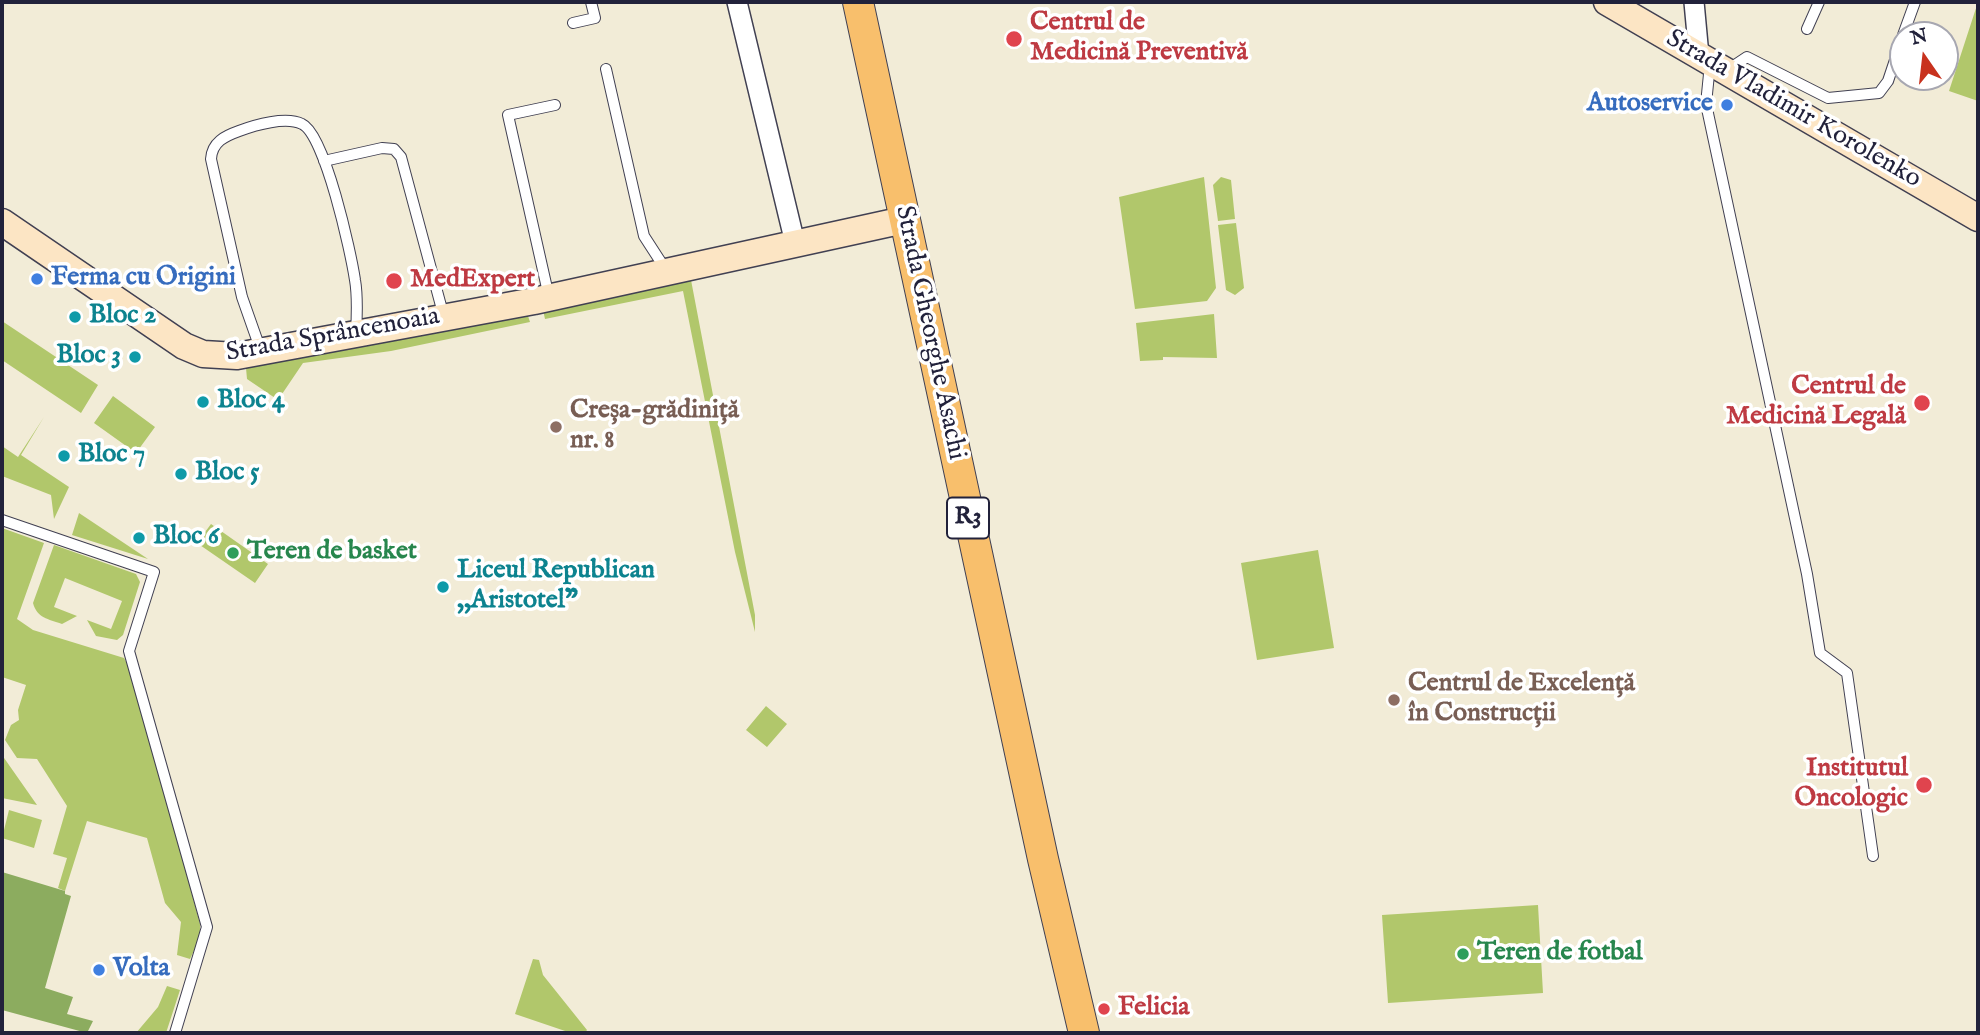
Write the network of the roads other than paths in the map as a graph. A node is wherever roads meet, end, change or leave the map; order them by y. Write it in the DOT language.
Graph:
graph roads {
  1 [pos="591,2"];
  2 [pos="737,2"];
  3 [pos="858,2"];
  4 [pos="1694,2"];
  5 [pos="1819,2"];
  6 [pos="1914,2"];
  7 [pos="1622,5"];
  8 [pos="1908,21"];
  9 [pos="573,23"];
  10 [pos="1807,29"];
  11 [pos="1712,64"];
  12 [pos="606,69"];
  13 [pos="1889,78"];
  14 [pos="555,105"];
  15 [pos="324,161"];
  16 [pos="1978,218"];
  17 [pos="904,220"];
  18 [pos="2,222"];
  19 [pos="795,243"];
  20 [pos="667,271"];
  21 [pos="549,298"];
  22 [pos="444,317"];
  23 [pos="356,334"];
  24 [pos="261,352"];
  25 [pos="2,520"];
  26 [pos="1873,856"];
  27 [pos="174,1033"];
  28 [pos="1084,1033"];
  1 -- 9 [label="lane"];
  2 -- 19 [label="street"];
  3 -- 17 [label="main road, Strada Gheorghe Asachi / R3"];
  4 -- 11 [label="street"];
  5 -- 10 [label="lane"];
  6 -- 8 [label="lane"];
  7 -- 11 [label="street, Strada Vladimir Korolenko"];
  11 -- 13 [label="lane"];
  11 -- 16 [label="street, Strada Vladimir Korolenko"];
  11 -- 26 [label="lane"];
  12 -- 20 [label="lane"];
  14 -- 21 [label="lane"];
  15 -- 22 [label="lane"];
  15 -- 23 [label="lane"];
  15 -- 24 [label="lane"];
  17 -- 19 [label="street, Strada Sprâncenoaia"];
  17 -- 28 [label="main road, Strada Gheorghe Asachi / R3"];
  18 -- 24 [label="street, Strada Sprâncenoaia"];
  19 -- 20 [label="street, Strada Sprâncenoaia"];
  20 -- 21 [label="street, Strada Sprâncenoaia"];
  21 -- 22 [label="street, Strada Sprâncenoaia"];
  22 -- 23 [label="street, Strada Sprâncenoaia"];
  23 -- 24 [label="street, Strada Sprâncenoaia"];
  25 -- 27 [label="lane"];
}
